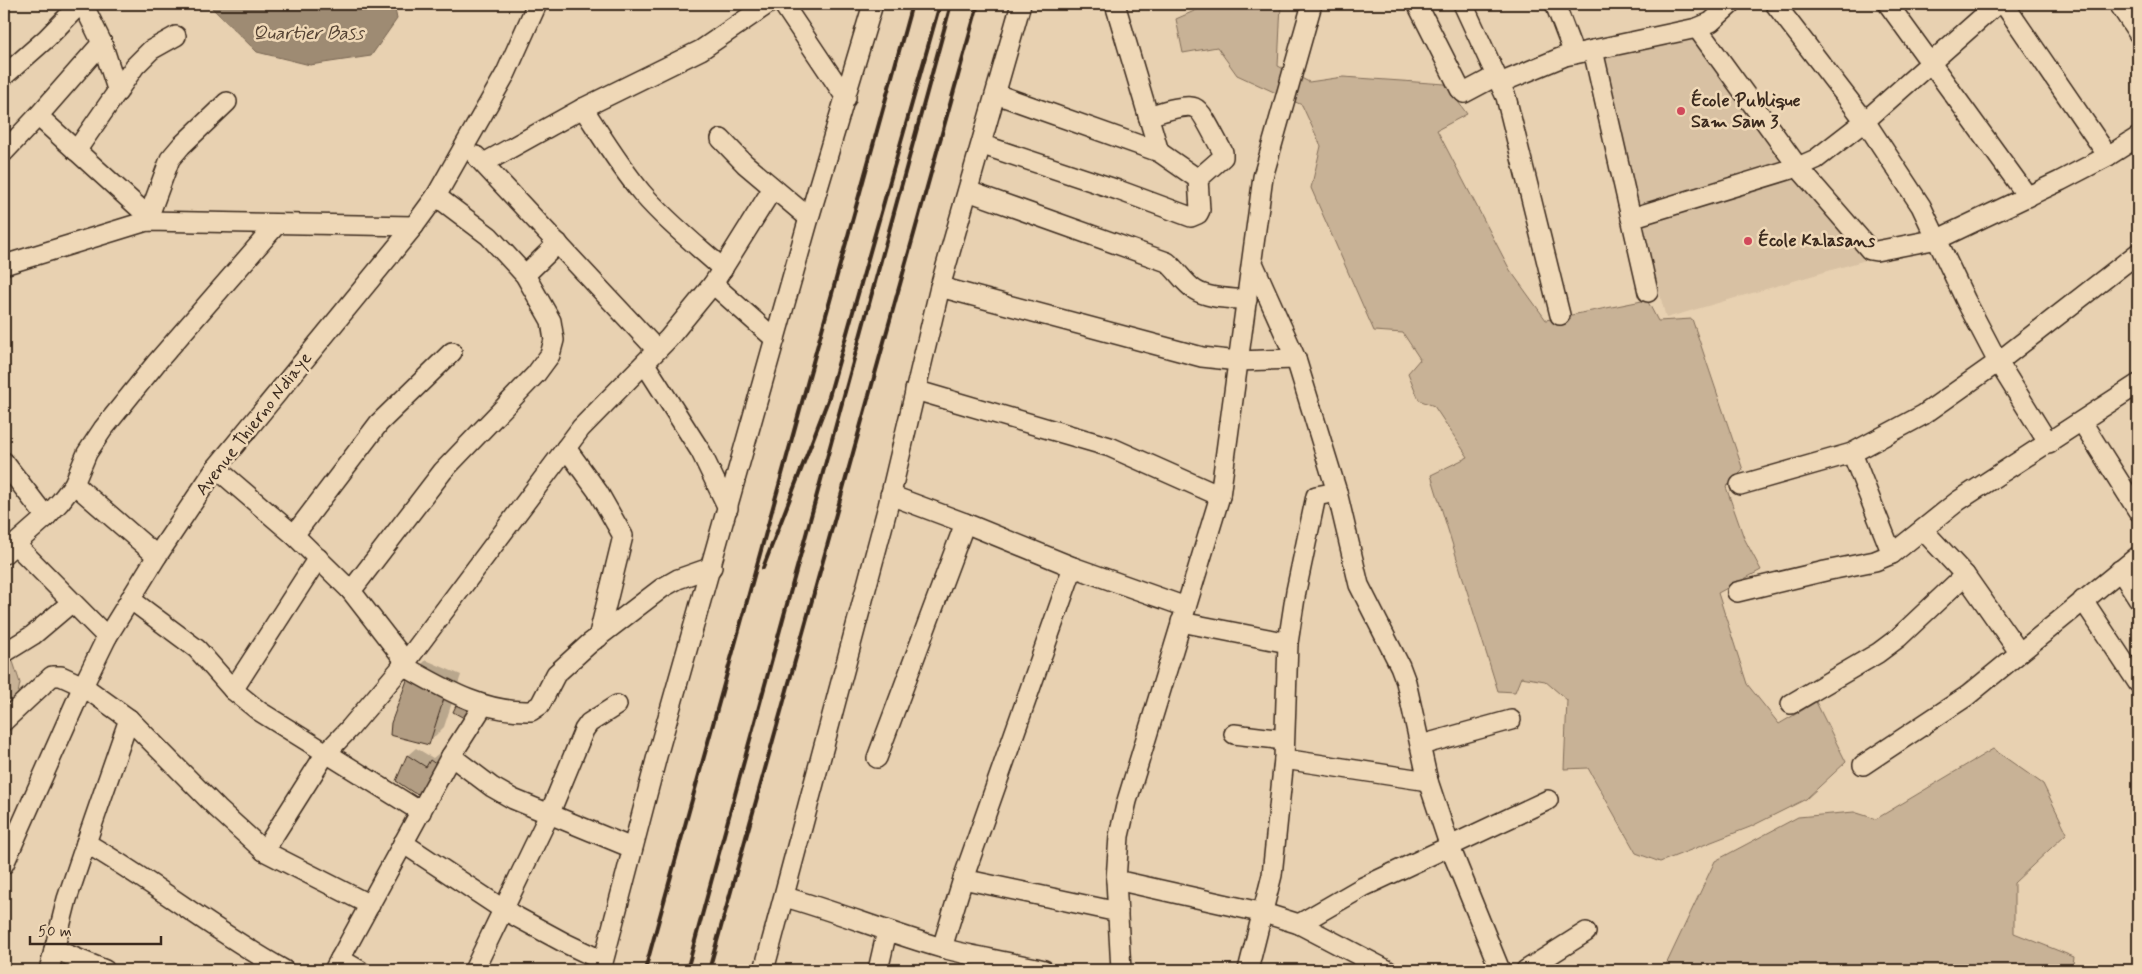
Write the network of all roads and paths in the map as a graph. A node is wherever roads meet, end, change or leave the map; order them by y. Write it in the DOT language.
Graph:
graph roads {
  1 [pos="82,4"];
  2 [pos="537,4"];
  3 [pos="768,4"];
  4 [pos="783,4"];
  5 [pos="873,4"];
  6 [pos="1021,4"];
  7 [pos="1115,4"];
  8 [pos="1312,4"];
  9 [pos="1417,4"];
  10 [pos="1463,4"];
  11 [pos="1555,4"];
  12 [pos="1731,4"];
  13 [pos="1775,4"];
  14 [pos="1888,4"];
  15 [pos="1998,4"];
  16 [pos="2004,4"];
  17 [pos="2119,4"];
  18 [pos="1697,28"];
  19 [pos="2138,33"];
  20 [pos="176,36"];
  21 [pos="102,42"];
  22 [pos="1593,50"];
  23 [pos="1574,54"];
  24 [pos="1931,63"];
  25 [pos="4,76"];
  26 [pos="1498,79"];
  27 [pos="118,92"];
  28 [pos="996,94"];
  29 [pos="846,98"];
  30 [pos="227,102"];
  31 [pos="583,108"];
  32 [pos="38,116"];
  33 [pos="1148,116"];
  34 [pos="1865,121"];
  35 [pos="2138,137"];
  36 [pos="721,139"];
  37 [pos="982,145"];
  38 [pos="6,146"];
  39 [pos="465,146"];
  40 [pos="76,151"];
  41 [pos="1159,152"];
  42 [pos="2108,156"];
  43 [pos="484,163"];
  44 [pos="1798,167"];
  45 [pos="1198,179"];
  46 [pos="773,188"];
  47 [pos="968,191"];
  48 [pos="436,196"];
  49 [pos="2028,197"];
  50 [pos="148,218"];
  51 [pos="809,218"];
  52 [pos="1631,218"];
  53 [pos="277,224"];
  54 [pos="414,226"];
  55 [pos="1938,239"];
  56 [pos="558,243"];
  57 [pos="2138,253"];
  58 [pos="1253,263"];
  59 [pos="4,265"];
  60 [pos="525,275"];
  61 [pos="718,276"];
  62 [pos="940,287"];
  63 [pos="1648,292"];
  64 [pos="1247,300"];
  65 [pos="1560,315"];
  66 [pos="776,339"];
  67 [pos="452,352"];
  68 [pos="651,357"];
  69 [pos="1296,359"];
  70 [pos="1238,361"];
  71 [pos="1998,362"];
  72 [pos="2138,384"];
  73 [pos="915,390"];
  74 [pos="2082,422"];
  75 [pos="2049,444"];
  76 [pos="566,448"];
  77 [pos="1852,454"];
  78 [pos="4,462"];
  79 [pos="216,468"];
  80 [pos="74,484"];
  81 [pos="1740,485"];
  82 [pos="1337,492"];
  83 [pos="890,495"];
  84 [pos="1220,496"];
  85 [pos="728,508"];
  86 [pos="2138,511"];
  87 [pos="46,517"];
  88 [pos="965,523"];
  89 [pos="1924,530"];
  90 [pos="294,535"];
  91 [pos="9,549"];
  92 [pos="1892,554"];
  93 [pos="157,556"];
  94 [pos="2138,556"];
  95 [pos="318,558"];
  96 [pos="712,567"];
  97 [pos="1073,567"];
  98 [pos="2120,570"];
  99 [pos="1966,575"];
  100 [pos="351,591"];
  101 [pos="1737,592"];
  102 [pos="2138,598"];
  103 [pos="130,599"];
  104 [pos="2083,600"];
  105 [pos="72,602"];
  106 [pos="1184,615"];
  107 [pos="107,637"];
  108 [pos="598,638"];
  109 [pos="1288,643"];
  110 [pos="2019,652"];
  111 [pos="4,653"];
  112 [pos="404,664"];
  113 [pos="2138,683"];
  114 [pos="83,686"];
  115 [pos="233,690"];
  116 [pos="1791,704"];
  117 [pos="618,705"];
  118 [pos="483,706"];
  119 [pos="129,719"];
  120 [pos="1511,720"];
  121 [pos="4,722"];
  122 [pos="1234,734"];
  123 [pos="1284,740"];
  124 [pos="1420,745"];
  125 [pos="326,753"];
  126 [pos="452,756"];
  127 [pos="877,758"];
  128 [pos="1284,759"];
  129 [pos="1863,764"];
  130 [pos="1428,781"];
  131 [pos="1548,800"];
  132 [pos="421,812"];
  133 [pos="549,815"];
  134 [pos="86,842"];
  135 [pos="403,843"];
  136 [pos="1450,847"];
  137 [pos="632,848"];
  138 [pos="264,850"];
  139 [pos="4,864"];
  140 [pos="963,879"];
  141 [pos="1116,880"];
  142 [pos="785,897"];
  143 [pos="370,905"];
  144 [pos="504,910"];
  145 [pos="1118,912"];
  146 [pos="1264,913"];
  147 [pos="1299,924"];
  148 [pos="887,931"];
  149 [pos="1586,932"];
  150 [pos="942,948"];
  151 [pos="54,949"];
  152 [pos="337,964"];
  153 [pos="994,965"];
  154 [pos="602,966"];
  155 [pos="49,970"];
  156 [pos="105,970"];
  157 [pos="284,970"];
  158 [pos="360,970"];
  159 [pos="474,970"];
  160 [pos="764,970"];
  161 [pos="878,970"];
  162 [pos="1044,970"];
  163 [pos="1120,970"];
  164 [pos="1248,970"];
  165 [pos="1387,970"];
  166 [pos="1500,970"];
  167 [pos="1526,970"];
  1 -- 21 [label="street"];
  1 -- 25 [label="street"];
  2 -- 39 [label="street, Avenue Thierno Ndiaye"];
  3 -- 31 [label="street"];
  4 -- 29 [label="street"];
  5 -- 29 [label="street"];
  6 -- 28 [label="street"];
  7 -- 33 [label="street"];
  8 -- 58 [label="street"];
  9 -- 26 [label="street"];
  10 -- 26 [label="street"];
  11 -- 23 [label="street"];
  12 -- 18 [label="street"];
  13 -- 34 [label="street"];
  14 -- 24 [label="street"];
  15 -- 24 [label="street"];
  16 -- 42 [label="street"];
  17 -- 19 [label="street"];
  18 -- 22 [label="street"];
  18 -- 44 [label="street"];
  20 -- 27 [label="street"];
  21 -- 27 [label="street"];
  21 -- 32 [label="street"];
  22 -- 23 [label="street"];
  22 -- 52 [label="street"];
  23 -- 26 [label="street"];
  24 -- 34 [label="street"];
  24 -- 49 [label="street"];
  26 -- 65 [label="street"];
  27 -- 40 [label="street"];
  28 -- 37 [label="street"];
  28 -- 41 [label="street"];
  29 -- 51 [label="street"];
  30 -- 50 [label="street"];
  31 -- 43 [label="street"];
  31 -- 61 [label="street"];
  32 -- 38 [label="street"];
  32 -- 40 [label="street"];
  33 -- 41 [label="street"];
  33 -- 45 [label="street"];
  34 -- 44 [label="street"];
  34 -- 55 [label="street"];
  35 -- 42 [label="street"];
  36 -- 46 [label="street"];
  37 -- 45 [label="street"];
  37 -- 47 [label="street"];
  39 -- 43 [label="street"];
  39 -- 48 [label="street, Avenue Thierno Ndiaye"];
  40 -- 50 [label="street"];
  41 -- 45 [label="street"];
  42 -- 49 [label="street"];
  43 -- 56 [label="street"];
  44 -- 52 [label="street"];
  44 -- 55 [label="street"];
  46 -- 51 [label="street"];
  46 -- 61 [label="street"];
  47 -- 62 [label="street"];
  47 -- 64 [label="street"];
  48 -- 54 [label="street, Avenue Thierno Ndiaye"];
  48 -- 60 [label="street"];
  49 -- 55 [label="street"];
  50 -- 53 [label="street"];
  50 -- 59 [label="street"];
  51 -- 66 [label="street"];
  52 -- 63 [label="street"];
  53 -- 54 [label="street"];
  53 -- 80 [label="street"];
  54 -- 79 [label="street, Avenue Thierno Ndiaye"];
  55 -- 71 [label="street"];
  56 -- 60 [label="street"];
  56 -- 68 [label="street"];
  57 -- 71 [label="street"];
  58 -- 64 [label="street"];
  58 -- 69 [label="street"];
  60 -- 100 [label="street"];
  61 -- 66 [label="street"];
  61 -- 68 [label="street"];
  62 -- 70 [label="street"];
  62 -- 73 [label="street"];
  64 -- 70 [label="street"];
  66 -- 85 [label="street"];
  67 -- 90 [label="street"];
  68 -- 76 [label="street"];
  68 -- 85 [label="street"];
  69 -- 70 [label="street"];
  69 -- 82 [label="street"];
  70 -- 84 [label="street"];
  71 -- 75 [label="street"];
  71 -- 77 [label="street"];
  72 -- 74 [label="street"];
  73 -- 83 [label="street"];
  73 -- 84 [label="street"];
  74 -- 75 [label="street"];
  74 -- 86 [label="street"];
  75 -- 89 [label="street"];
  76 -- 108 [label="street"];
  76 -- 112 [label="street"];
  77 -- 81 [label="street"];
  77 -- 92 [label="street"];
  78 -- 87 [label="street"];
  79 -- 90 [label="street"];
  79 -- 93 [label="street, Avenue Thierno Ndiaye"];
  80 -- 87 [label="street"];
  80 -- 93 [label="street"];
  82 -- 109 [label="street"];
  82 -- 124 [label="street"];
  83 -- 88 [label="street"];
  83 -- 142 [label="street"];
  84 -- 106 [label="street"];
  85 -- 96 [label="street"];
  87 -- 91 [label="street"];
  88 -- 97 [label="street"];
  88 -- 127 [label="street"];
  89 -- 92 [label="street"];
  89 -- 99 [label="street"];
  90 -- 95 [label="street"];
  91 -- 105 [label="street"];
  92 -- 101 [label="street"];
  93 -- 103 [label="street, Avenue Thierno Ndiaye"];
  94 -- 98 [label="street"];
  95 -- 100 [label="street"];
  95 -- 115 [label="street"];
  96 -- 108 [label="street"];
  96 -- 137 [label="street"];
  97 -- 106 [label="street"];
  97 -- 140 [label="street"];
  98 -- 102 [label="street"];
  98 -- 104 [label="street"];
  99 -- 110 [label="street"];
  99 -- 116 [label="street"];
  100 -- 112 [label="street"];
  103 -- 107 [label="street, Avenue Thierno Ndiaye"];
  103 -- 115 [label="street"];
  104 -- 110 [label="street"];
  104 -- 113 [label="street"];
  105 -- 107 [label="street"];
  105 -- 111 [label="street"];
  106 -- 109 [label="street"];
  106 -- 141 [label="street"];
  107 -- 114 [label="street, Avenue Thierno Ndiaye"];
  108 -- 118 [label="street"];
  109 -- 123 [label="street"];
  110 -- 129 [label="street"];
  112 -- 118 [label="street"];
  112 -- 125 [label="street"];
  114 -- 119 [label="street"];
  114 -- 121 [label="street"];
  114 -- 139 [label="street, Avenue Thierno Ndiaye"];
  115 -- 125 [label="street"];
  117 -- 133 [label="street"];
  118 -- 126 [label="street"];
  119 -- 134 [label="street"];
  119 -- 138 [label="street"];
  120 -- 124 [label="street"];
  122 -- 123 [label="street"];
  123 -- 128 [label="street"];
  124 -- 130 [label="street"];
  125 -- 132 [label="street"];
  125 -- 138 [label="street"];
  126 -- 132 [label="street"];
  126 -- 133 [label="street"];
  128 -- 130 [label="street"];
  128 -- 146 [label="street"];
  130 -- 136 [label="street"];
  131 -- 136 [label="street"];
  132 -- 135 [label="street"];
  133 -- 137 [label="street"];
  133 -- 144 [label="street"];
  134 -- 151 [label="street"];
  134 -- 157 [label="street"];
  135 -- 143 [label="street"];
  135 -- 144 [label="street"];
  136 -- 147 [label="street"];
  136 -- 166 [label="street"];
  137 -- 154 [label="street"];
  138 -- 143 [label="street"];
  140 -- 145 [label="street"];
  140 -- 150 [label="street"];
  141 -- 145 [label="street"];
  141 -- 146 [label="street"];
  142 -- 148 [label="street"];
  142 -- 160 [label="street"];
  143 -- 152 [label="street"];
  144 -- 154 [label="street"];
  144 -- 159 [label="street"];
  145 -- 163 [label="street"];
  146 -- 147 [label="street"];
  146 -- 164 [label="street"];
  147 -- 165 [label="street"];
  148 -- 150 [label="street"];
  148 -- 161 [label="street"];
  149 -- 167 [label="street"];
  150 -- 153 [label="street"];
  151 -- 155 [label="street"];
  151 -- 156 [label="street"];
  152 -- 158 [label="street"];
  153 -- 162 [label="street"];
}
